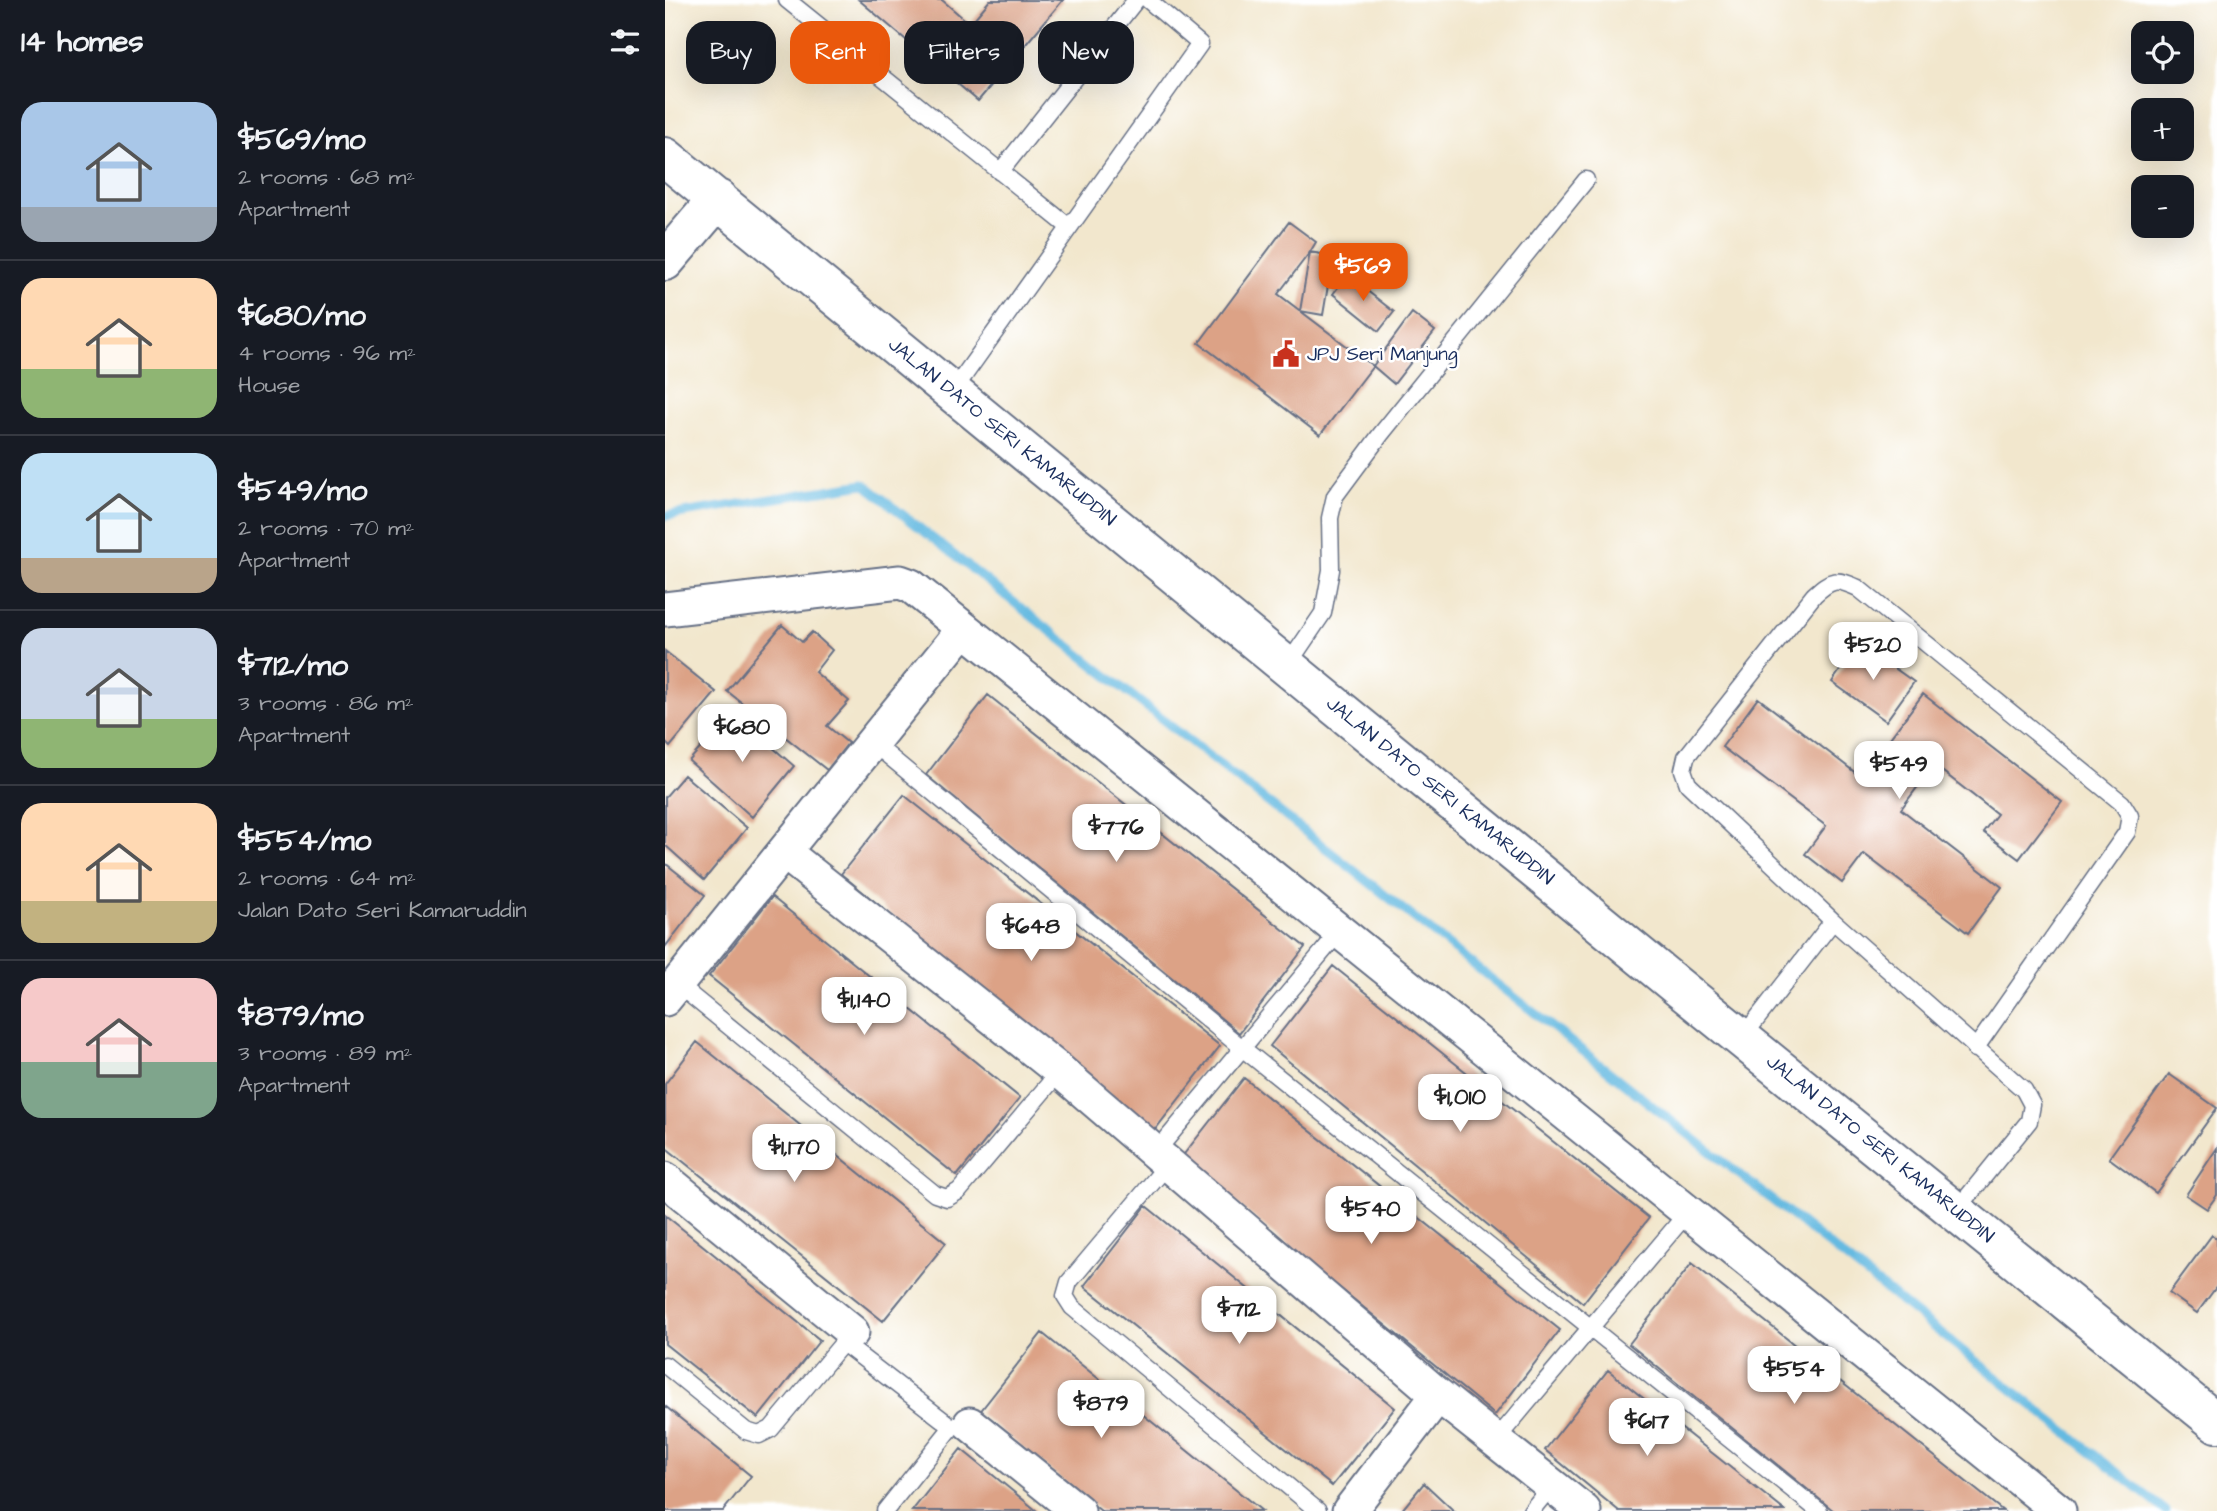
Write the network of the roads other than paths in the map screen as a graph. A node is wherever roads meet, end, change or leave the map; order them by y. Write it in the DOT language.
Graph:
graph roads {
  1 [pos="787,0"];
  2 [pos="1136,0"];
  3 [pos="1147,0"];
  4 [pos="665,157"];
  5 [pos="1000,172"];
  6 [pos="1586,180"];
  7 [pos="718,199"];
  8 [pos="1069,228"];
  9 [pos="665,261"];
  10 [pos="953,391"];
  11 [pos="665,609"];
  12 [pos="963,630"];
  13 [pos="1287,666"];
  14 [pos="873,743"];
  15 [pos="784,852"];
  16 [pos="1833,921"];
  17 [pos="1339,932"];
  18 [pos="671,992"];
  19 [pos="1742,1038"];
  20 [pos="1242,1048"];
  21 [pos="1975,1049"];
  22 [pos="1060,1071"];
  23 [pos="1161,1158"];
  24 [pos="665,1179"];
  25 [pos="1956,1210"];
  26 [pos="1688,1212"];
  27 [pos="1591,1327"];
  28 [pos="848,1337"];
  29 [pos="665,1366"];
  30 [pos="1439,1395"];
  31 [pos="2217,1423"];
  32 [pos="961,1425"];
  33 [pos="1495,1441"];
  34 [pos="1552,1485"];
  35 [pos="885,1511"];
  36 [pos="1078,1511"];
  37 [pos="1318,1511"];
  38 [pos="1349,1511"];
  39 [pos="1531,1511"];
  40 [pos="1584,1511"];
  41 [pos="1819,1511"];
  42 [pos="2059,1511"];
  1 -- 5 [label="lane"];
  2 -- 5 [label="lane"];
  3 -- 8 [label="lane"];
  4 -- 7 [label="street, JALAN DATO SERI KAMARUDDIN"];
  5 -- 8 [label="lane"];
  6 -- 13 [label="lane"];
  7 -- 9 [label="street"];
  7 -- 10 [label="street, JALAN DATO SERI KAMARUDDIN"];
  8 -- 10 [label="lane"];
  10 -- 13 [label="street, JALAN DATO SERI KAMARUDDIN"];
  11 -- 12 [label="street"];
  12 -- 14 [label="street"];
  12 -- 17 [label="street"];
  13 -- 19 [label="street, JALAN DATO SERI KAMARUDDIN"];
  14 -- 15 [label="street"];
  14 -- 20 [label="lane"];
  15 -- 18 [label="street"];
  15 -- 22 [label="street"];
  16 -- 19 [label="lane"];
  16 -- 21 [label="lane"];
  16 -- 21 [label="lane"];
  17 -- 20 [label="lane"];
  17 -- 26 [label="street"];
  18 -- 22 [label="lane"];
  19 -- 25 [label="street, JALAN DATO SERI KAMARUDDIN"];
  20 -- 23 [label="lane"];
  20 -- 27 [label="lane"];
  21 -- 25 [label="lane"];
  22 -- 23 [label="street"];
  23 -- 30 [label="street"];
  23 -- 37 [label="lane"];
  24 -- 28 [label="street"];
  25 -- 31 [label="street, JALAN DATO SERI KAMARUDDIN"];
  26 -- 27 [label="lane"];
  26 -- 42 [label="street"];
  27 -- 33 [label="lane"];
  27 -- 41 [label="lane"];
  28 -- 29 [label="lane"];
  28 -- 32 [label="lane"];
  30 -- 33 [label="street"];
  30 -- 38 [label="street"];
  32 -- 35 [label="lane"];
  32 -- 36 [label="street"];
  33 -- 34 [label="street"];
  34 -- 39 [label="lane"];
  34 -- 40 [label="street"];
}
